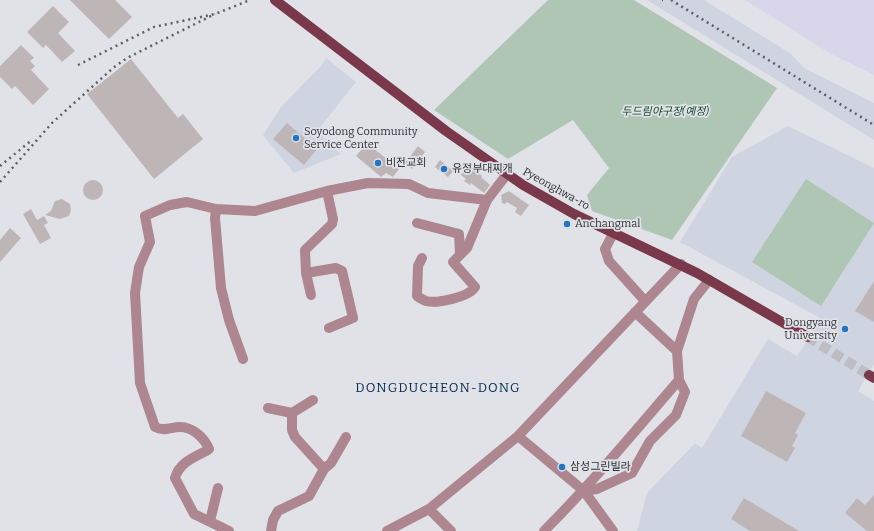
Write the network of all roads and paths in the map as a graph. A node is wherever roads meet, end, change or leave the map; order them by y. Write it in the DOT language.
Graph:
graph roads {
  1 [pos="275,0"];
  2 [pos="507,174"];
  3 [pos="327,191"];
  4 [pos="487,200"];
  5 [pos="216,209"];
  6 [pos="417,223"];
  7 [pos="614,232"];
  8 [pos="460,254"];
  9 [pos="422,258"];
  10 [pos="680,264"];
  11 [pos="306,273"];
  12 [pos="709,280"];
  13 [pos="311,295"];
  14 [pos="645,301"];
  15 [pos="635,312"];
  16 [pos="329,328"];
  17 [pos="808,337"];
  18 [pos="677,351"];
  19 [pos="243,359"];
  20 [pos="680,380"];
  21 [pos="313,400"];
  22 [pos="268,408"];
  23 [pos="292,413"];
  24 [pos="518,436"];
  25 [pos="346,437"];
  26 [pos="324,469"];
  27 [pos="218,488"];
  28 [pos="584,491"];
  29 [pos="429,509"];
  30 [pos="210,521"];
  31 [pos="229,531"];
  32 [pos="270,531"];
  33 [pos="387,531"];
  34 [pos="451,531"];
  35 [pos="544,531"];
  36 [pos="613,531"];
  1 -- 2 [label="main road, Pyeonghwa-ro"];
  2 -- 4 [label="street"];
  2 -- 7 [label="main road, Pyeonghwa-ro"];
  3 -- 4 [label="street"];
  3 -- 5 [label="street"];
  3 -- 11 [label="street"];
  4 -- 8 [label="street"];
  5 -- 19 [label="street"];
  5 -- 30 [label="street"];
  6 -- 8 [label="street"];
  7 -- 10 [label="main road, Pyeonghwa-ro"];
  7 -- 14 [label="street"];
  8 -- 9 [label="street"];
  10 -- 12 [label="main road, Pyeonghwa-ro"];
  10 -- 14 [label="street"];
  11 -- 13 [label="street"];
  11 -- 16 [label="street"];
  12 -- 17 [label="main road, Pyeonghwa-ro"];
  12 -- 18 [label="street"];
  14 -- 15 [label="street"];
  15 -- 18 [label="street"];
  15 -- 24 [label="street"];
  18 -- 20 [label="street"];
  20 -- 28 [label="street"];
  20 -- 28 [label="street"];
  21 -- 23 [label="street"];
  22 -- 23 [label="street"];
  23 -- 26 [label="street"];
  24 -- 28 [label="street"];
  24 -- 29 [label="street"];
  25 -- 26 [label="street"];
  26 -- 32 [label="street"];
  27 -- 30 [label="street"];
  28 -- 35 [label="street"];
  28 -- 36 [label="street"];
  29 -- 33 [label="street"];
  29 -- 34 [label="street"];
  30 -- 31 [label="street"];
}
